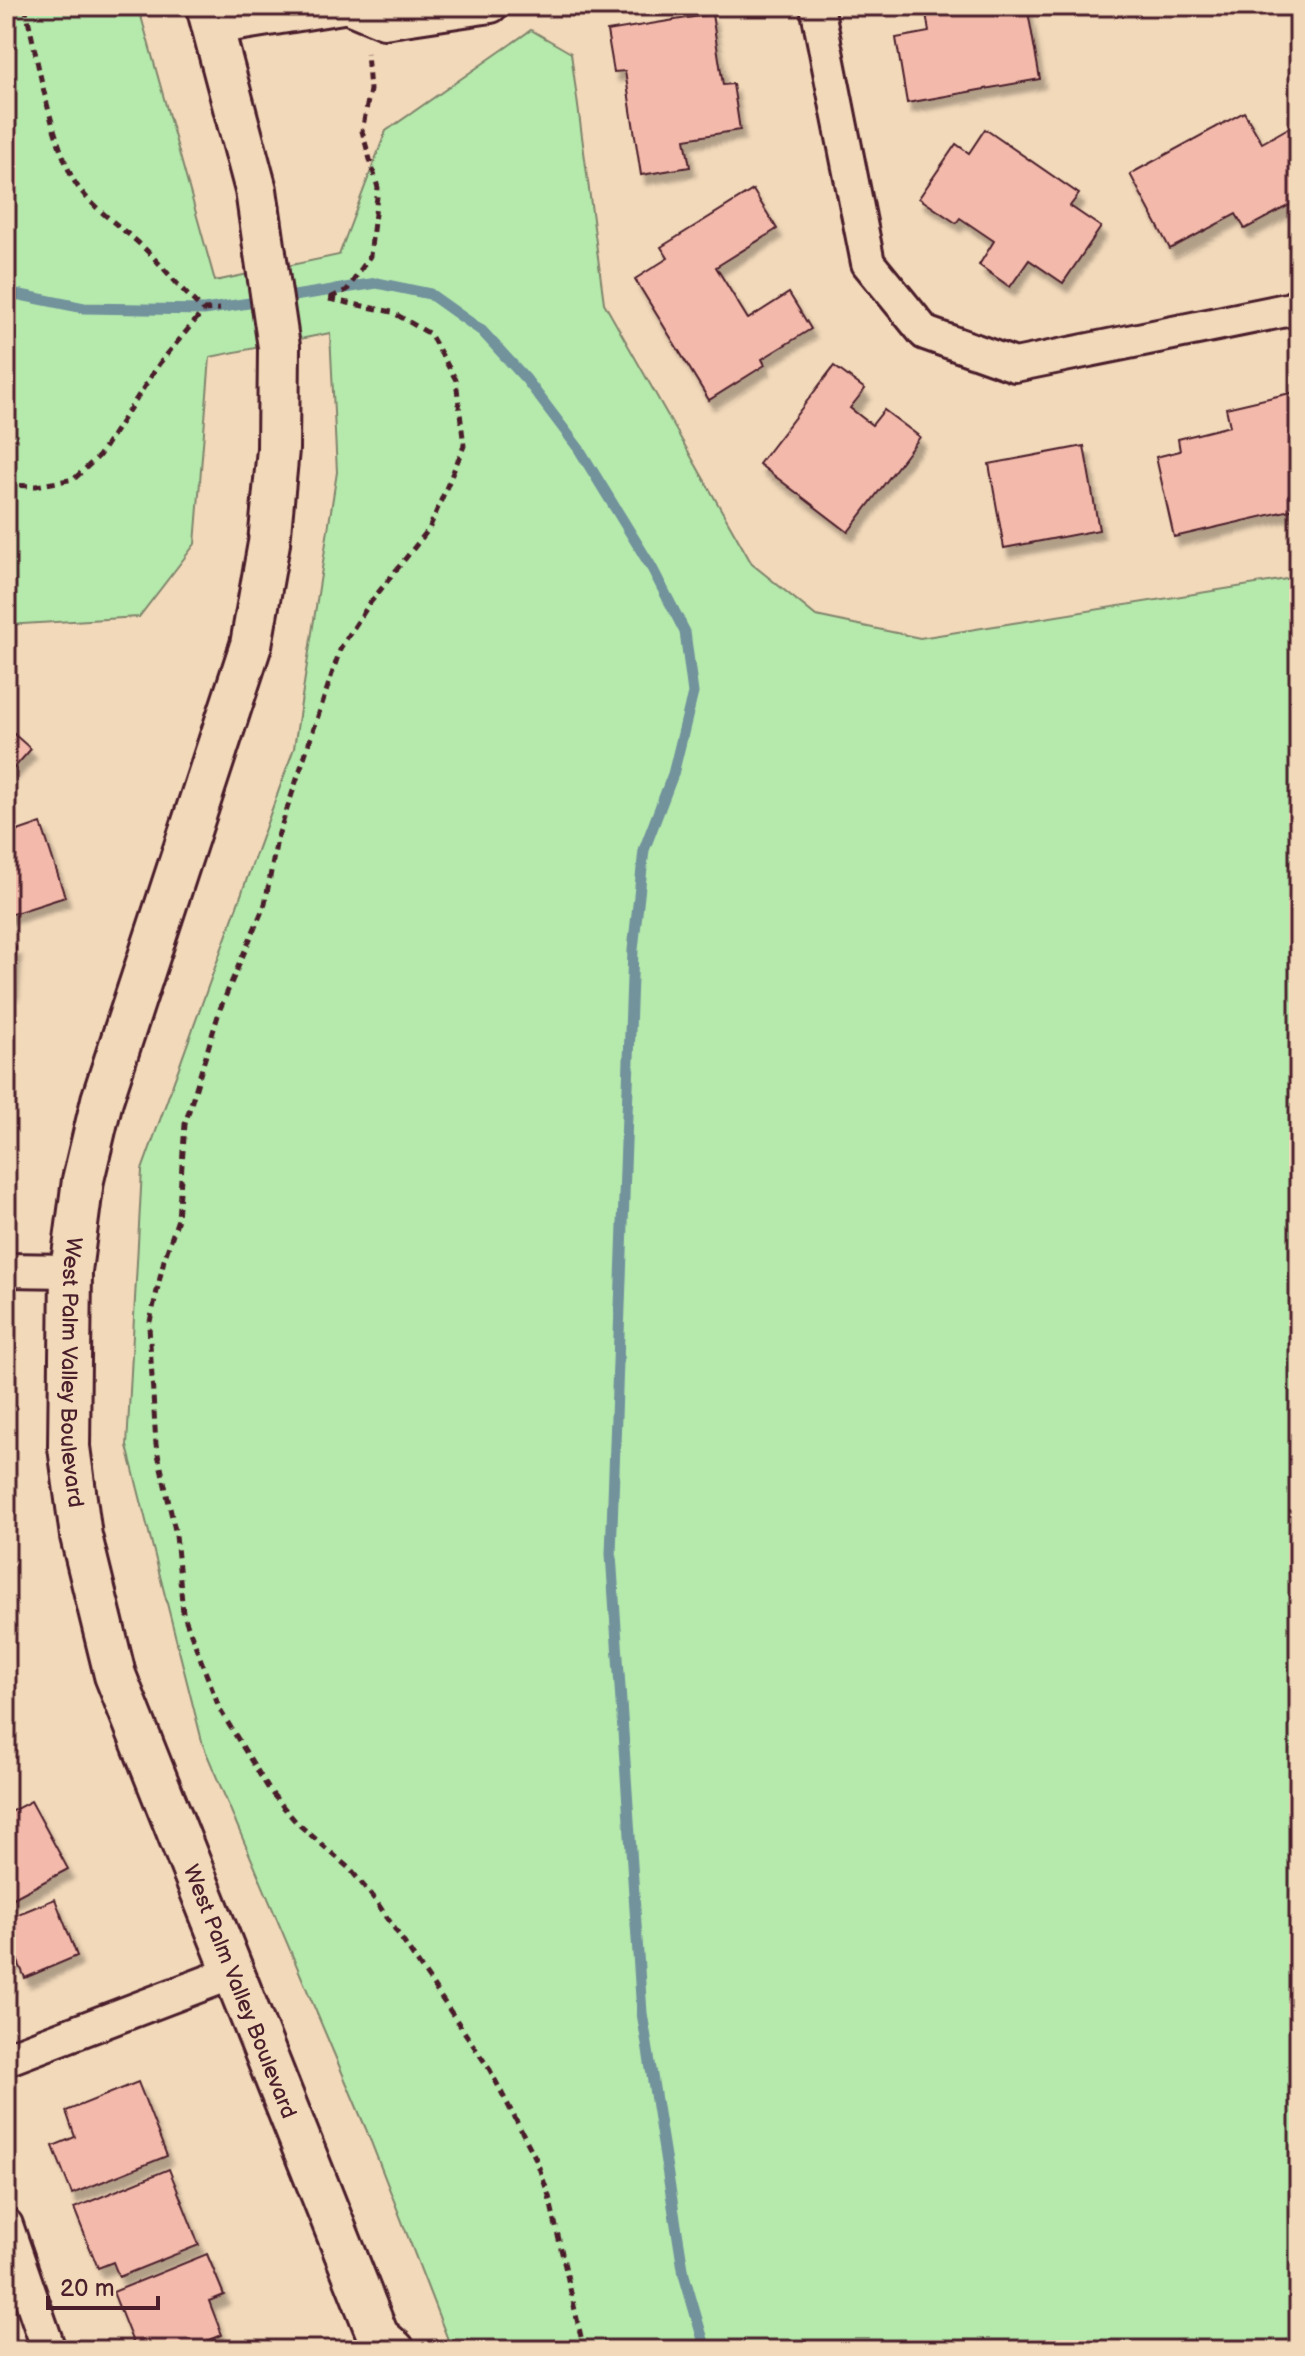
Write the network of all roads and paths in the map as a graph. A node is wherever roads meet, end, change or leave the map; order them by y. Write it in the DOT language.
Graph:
graph roads {
  1 [pos="25,6"];
  2 [pos="348,6"];
  3 [pos="491,6"];
  4 [pos="817,6"];
  5 [pos="210,17"];
  6 [pos="367,52"];
  7 [pos="1299,304"];
  8 [pos="220,309"];
  9 [pos="204,310"];
  10 [pos="6,485"];
  11 [pos="6,1270"];
  12 [pos="71,1271"];
  13 [pos="232,1973"];
  14 [pos="6,2059"];
  15 [pos="6,2225"];
  16 [pos="382,2345"];
  17 [pos="49,2350"];
  18 [pos="584,2350"];
  1 -- 9 [label="path"];
  2 -- 3 [label="street"];
  2 -- 5 [label="street"];
  4 -- 7 [label="street"];
  5 -- 12 [label="street, West Palm Valley Boulevard, bridge"];
  6 -- 18 [label="path"];
  8 -- 9 [label="path"];
  9 -- 10 [label="path"];
  11 -- 12 [label="street"];
  12 -- 13 [label="street, West Palm Valley Boulevard"];
  13 -- 14 [label="street"];
  13 -- 16 [label="street, West Palm Valley Boulevard"];
  15 -- 17 [label="street"];
}
